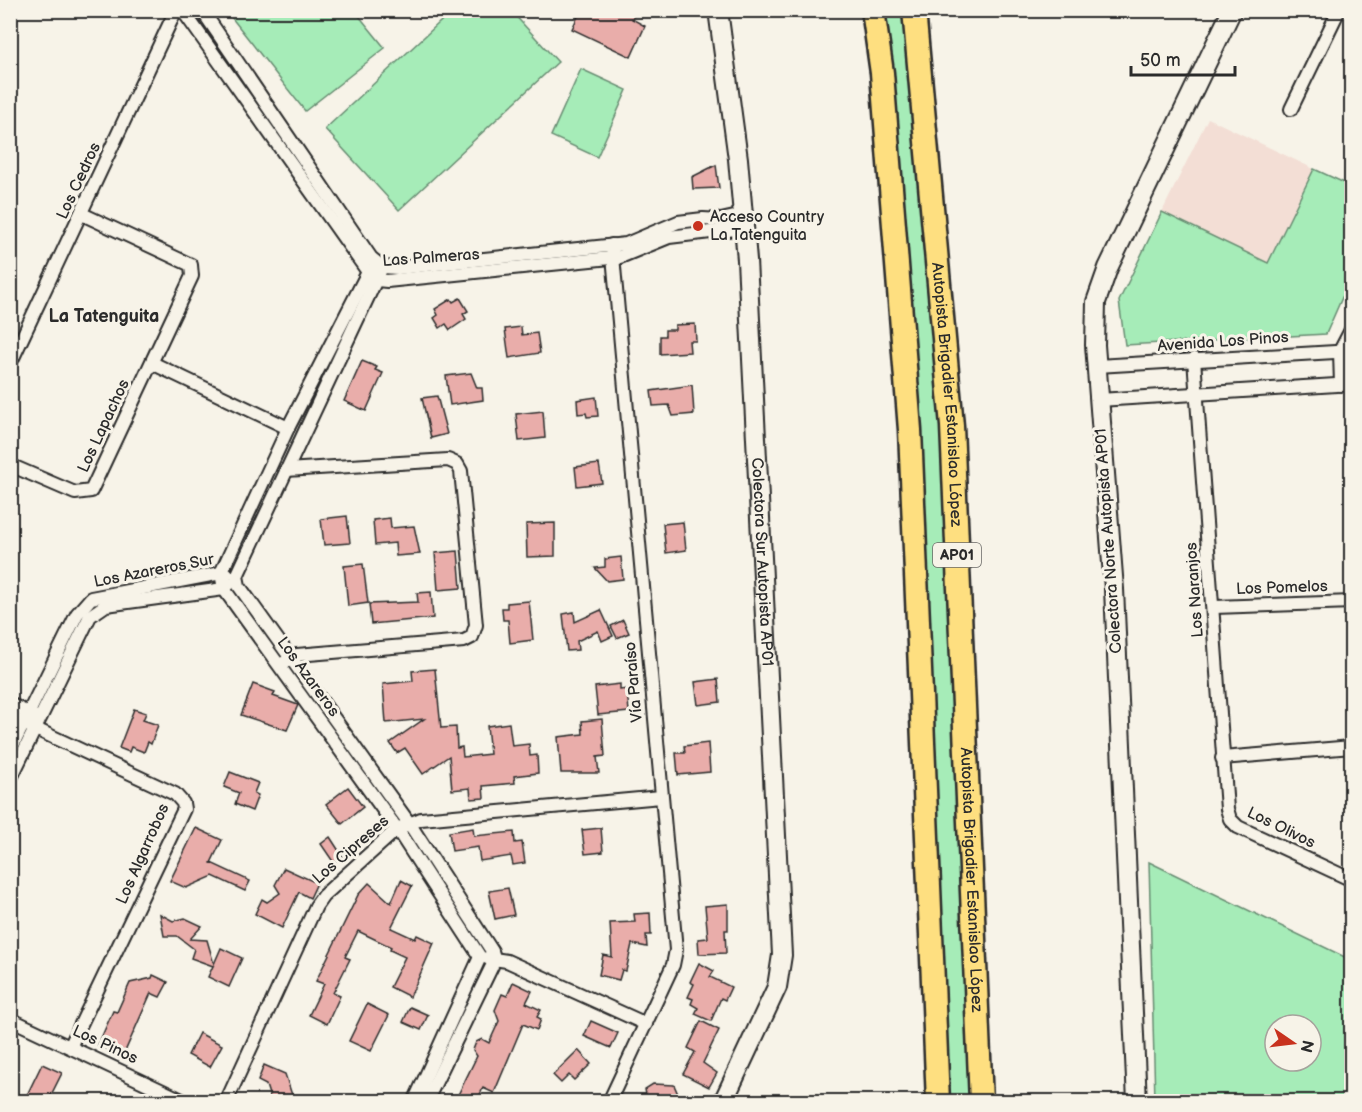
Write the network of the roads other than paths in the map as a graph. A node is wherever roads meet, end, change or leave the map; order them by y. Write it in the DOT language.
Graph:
graph roads {
  1 [pos="178,10"];
  2 [pos="202,10"];
  3 [pos="718,10"];
  4 [pos="873,10"];
  5 [pos="914,10"];
  6 [pos="1232,10"];
  7 [pos="1339,10"];
  8 [pos="1292,109"];
  9 [pos="82,214"];
  10 [pos="744,222"];
  11 [pos="612,251"];
  12 [pos="382,267"];
  13 [pos="372,276"];
  14 [pos="1352,328"];
  15 [pos="1346,351"];
  16 [pos="1194,359"];
  17 [pos="152,363"];
  18 [pos="10,364"];
  19 [pos="1097,366"];
  20 [pos="1346,385"];
  21 [pos="1198,393"];
  22 [pos="1099,400"];
  23 [pos="295,414"];
  24 [pos="309,422"];
  25 [pos="288,428"];
  26 [pos="10,465"];
  27 [pos="286,470"];
  28 [pos="221,573"];
  29 [pos="237,576"];
  30 [pos="224,589"];
  31 [pos="1352,602"];
  32 [pos="1214,607"];
  33 [pos="285,662"];
  34 [pos="10,704"];
  35 [pos="10,717"];
  36 [pos="32,721"];
  37 [pos="1352,747"];
  38 [pos="10,751"];
  39 [pos="1222,758"];
  40 [pos="10,780"];
  41 [pos="661,796"];
  42 [pos="1230,819"];
  43 [pos="409,823"];
  44 [pos="397,829"];
  45 [pos="1351,878"];
  46 [pos="480,957"];
  47 [pos="494,958"];
  48 [pos="10,1019"];
  49 [pos="646,1024"];
  50 [pos="70,1047"];
  51 [pos="186,1101"];
  52 [pos="226,1101"];
  53 [pos="414,1101"];
  54 [pos="426,1101"];
  55 [pos="609,1101"];
  56 [pos="723,1101"];
  57 [pos="939,1101"];
  58 [pos="981,1101"];
  59 [pos="1137,1101"];
  1 -- 9 [label="street, Los Cedros"];
  1 -- 13 [label="street, Las Palmeras"];
  2 -- 12 [label="street, Las Palmeras"];
  3 -- 10 [label="main road, Colectora Sur Autopista AP01"];
  4 -- 57 [label="highway, AP01"];
  5 -- 58 [label="highway, Autopista Brigadier Estanislao López / AP01"];
  6 -- 19 [label="main road, Colectora Norte Autopista AP01"];
  7 -- 8 [label="street"];
  9 -- 17 [label="street, Los Lapachos"];
  9 -- 18 [label="street, Los Cedros"];
  10 -- 11 [label="street, Las Palmeras"];
  10 -- 56 [label="main road, Colectora Sur Autopista AP01"];
  11 -- 12 [label="street, Las Palmeras"];
  11 -- 13 [label="street, Las Palmeras"];
  11 -- 41 [label="street, Vía Paraíso"];
  12 -- 13 [label="street"];
  13 -- 23 [label="street"];
  13 -- 24 [label="street"];
  14 -- 15 [label="street"];
  15 -- 16 [label="street, Avenida Los Pinos"];
  15 -- 20 [label="street"];
  16 -- 19 [label="street, Avenida Los Pinos"];
  16 -- 21 [label="street, Los Naranjos"];
  17 -- 25 [label="street"];
  17 -- 26 [label="street, Los Lapachos"];
  19 -- 22 [label="main road, Colectora Norte Autopista AP01"];
  20 -- 21 [label="street"];
  21 -- 22 [label="street"];
  21 -- 32 [label="street, Los Naranjos"];
  22 -- 59 [label="main road, Colectora Norte Autopista AP01"];
  23 -- 24 [label="street"];
  23 -- 25 [label="street"];
  24 -- 27 [label="street"];
  25 -- 28 [label="street"];
  27 -- 29 [label="street"];
  27 -- 33 [label="street"];
  28 -- 29 [label="street, Los Azareros Sur"];
  28 -- 30 [label="street, Los Azareros"];
  28 -- 36 [label="street, Los Azareros Sur"];
  29 -- 30 [label="street, Los Azareros Sur"];
  29 -- 33 [label="street, Los Azareros"];
  30 -- 33 [label="street, Los Azareros"];
  30 -- 36 [label="street, Los Azareros Sur"];
  31 -- 32 [label="street, Los Pomelos"];
  32 -- 39 [label="street, Los Naranjos"];
  33 -- 43 [label="street, Los Azareros"];
  33 -- 44 [label="street, Los Azareros"];
  34 -- 36 [label="street"];
  35 -- 36 [label="street"];
  36 -- 38 [label="street, Los Azareros Sur"];
  36 -- 40 [label="street, Los Azareros Sur"];
  36 -- 50 [label="street, Los Algarrobos"];
  37 -- 39 [label="street"];
  39 -- 42 [label="street, Los Naranjos"];
  41 -- 43 [label="street, Los Cipreses"];
  41 -- 49 [label="street, Vía Paraíso"];
  42 -- 45 [label="street, Los Olivos"];
  43 -- 44 [label="street, Los Cipreses"];
  43 -- 47 [label="street, Los Azareros"];
  44 -- 46 [label="street, Los Azareros"];
  44 -- 52 [label="street, Los Cipreses"];
  46 -- 47 [label="street"];
  46 -- 53 [label="street"];
  47 -- 49 [label="street"];
  47 -- 54 [label="street"];
  48 -- 50 [label="street, Los Pinos"];
  49 -- 55 [label="street, Vía Paraíso"];
  50 -- 51 [label="street, Los Pinos"];
}
